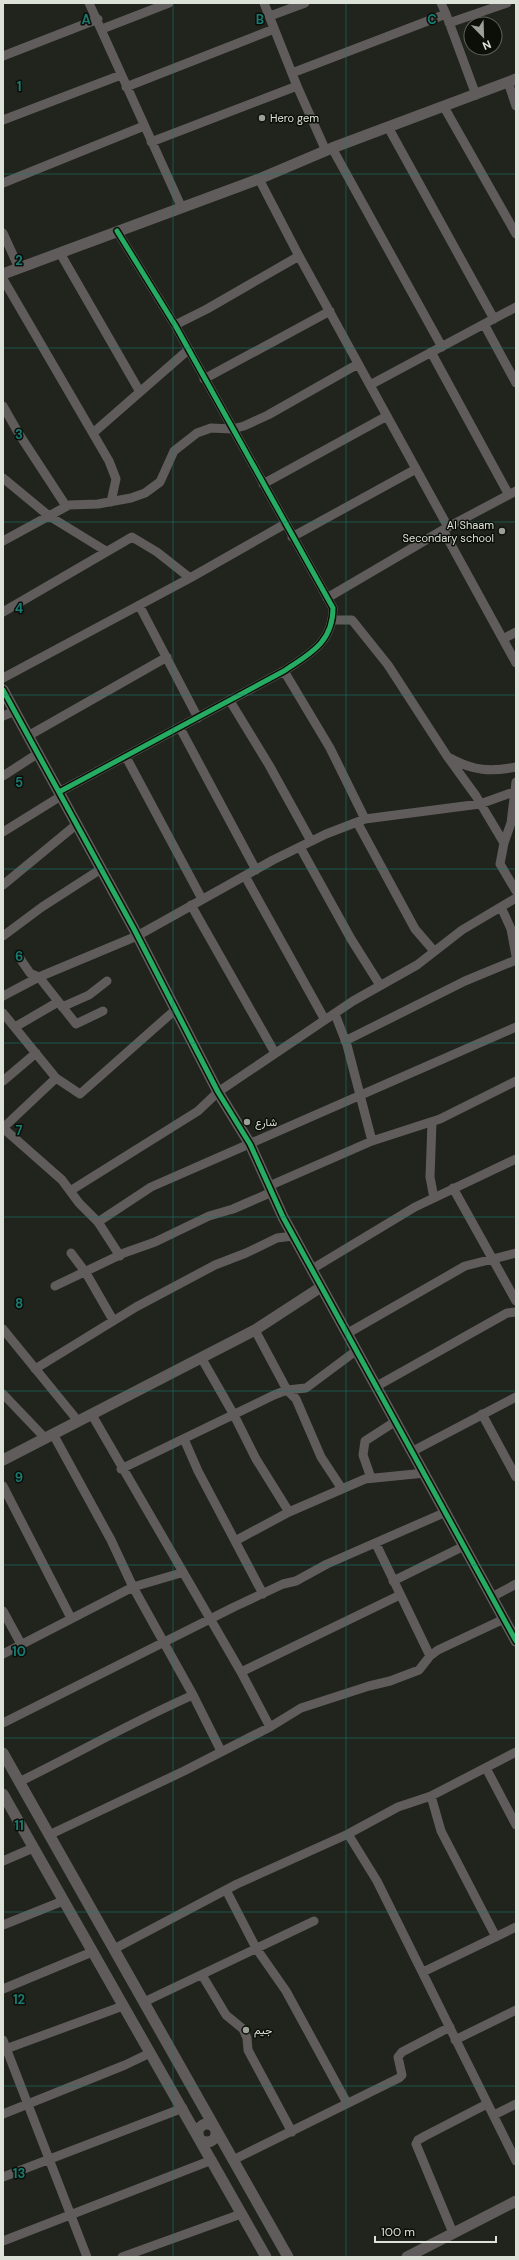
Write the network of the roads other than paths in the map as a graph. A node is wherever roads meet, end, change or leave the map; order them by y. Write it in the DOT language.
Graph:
graph roads {
  1 [pos="89,3"];
  2 [pos="169,3"];
  3 [pos="264,3"];
  4 [pos="305,3"];
  5 [pos="441,3"];
  6 [pos="507,3"];
  7 [pos="270,16"];
  8 [pos="98,19"];
  9 [pos="448,19"];
  10 [pos="102,29"];
  11 [pos="274,29"];
  12 [pos="3,56"];
  13 [pos="292,73"];
  14 [pos="121,75"];
  15 [pos="512,81"];
  16 [pos="297,86"];
  17 [pos="126,87"];
  18 [pos="476,95"];
  19 [pos="516,106"];
  20 [pos="444,107"];
  21 [pos="3,120"];
  22 [pos="144,126"];
  23 [pos="388,127"];
  24 [pos="151,142"];
  25 [pos="329,149"];
  26 [pos="259,179"];
  27 [pos="3,183"];
  28 [pos="181,206"];
  29 [pos="117,232"];
  30 [pos="3,233"];
  31 [pos="516,234"];
  32 [pos="60,253"];
  33 [pos="299,256"];
  34 [pos="19,268"];
  35 [pos="3,274"];
  36 [pos="3,278"];
  37 [pos="516,306"];
  38 [pos="330,312"];
  39 [pos="494,319"];
  40 [pos="484,324"];
  41 [pos="175,325"];
  42 [pos="442,347"];
  43 [pos="188,350"];
  44 [pos="431,352"];
  45 [pos="358,364"];
  46 [pos="204,379"];
  47 [pos="516,383"];
  48 [pos="370,385"];
  49 [pos="140,392"];
  50 [pos="3,406"];
  51 [pos="387,416"];
  52 [pos="232,429"];
  53 [pos="93,433"];
  54 [pos="416,469"];
  55 [pos="3,478"];
  56 [pos="263,484"];
  57 [pos="512,493"];
  58 [pos="111,502"];
  59 [pos="66,506"];
  60 [pos="49,516"];
  61 [pos="285,524"];
  62 [pos="445,528"];
  63 [pos="292,537"];
  64 [pos="3,541"];
  65 [pos="106,552"];
  66 [pos="190,578"];
  67 [pos="326,598"];
  68 [pos="139,605"];
  69 [pos="3,612"];
  70 [pos="333,620"];
  71 [pos="516,632"];
  72 [pos="503,638"];
  73 [pos="167,657"];
  74 [pos="516,663"];
  75 [pos="284,672"];
  76 [pos="3,678"];
  77 [pos="3,690"];
  78 [pos="230,701"];
  79 [pos="15,711"];
  80 [pos="3,716"];
  81 [pos="198,718"];
  82 [pos="180,728"];
  83 [pos="28,736"];
  84 [pos="38,754"];
  85 [pos="447,756"];
  86 [pos="126,757"];
  87 [pos="516,767"];
  88 [pos="3,776"];
  89 [pos="516,782"];
  90 [pos="515,791"];
  91 [pos="60,794"];
  92 [pos="480,804"];
  93 [pos="361,821"];
  94 [pos="77,824"];
  95 [pos="3,832"];
  96 [pos="311,841"];
  97 [pos="504,843"];
  98 [pos="300,847"];
  99 [pos="101,869"];
  100 [pos="256,870"];
  101 [pos="245,876"];
  102 [pos="3,885"];
  103 [pos="516,891"];
  104 [pos="516,898"];
  105 [pos="202,899"];
  106 [pos="191,905"];
  107 [pos="501,907"];
  108 [pos="3,936"];
  109 [pos="137,936"];
  110 [pos="434,951"];
  111 [pos="516,956"];
  112 [pos="19,957"];
  113 [pos="516,960"];
  114 [pos="39,977"];
  115 [pos="107,981"];
  116 [pos="380,985"];
  117 [pos="3,996"];
  118 [pos="60,1004"];
  119 [pos="175,1010"];
  120 [pos="103,1011"];
  121 [pos="3,1013"];
  122 [pos="335,1014"];
  123 [pos="326,1020"];
  124 [pos="14,1026"];
  125 [pos="516,1027"];
  126 [pos="345,1041"];
  127 [pos="36,1053"];
  128 [pos="275,1053"];
  129 [pos="56,1078"];
  130 [pos="3,1081"];
  131 [pos="516,1081"];
  132 [pos="218,1092"];
  133 [pos="360,1094"];
  134 [pos="432,1122"];
  135 [pos="3,1128"];
  136 [pos="372,1140"];
  137 [pos="250,1144"];
  138 [pos="516,1159"];
  139 [pos="453,1188"];
  140 [pos="270,1189"];
  141 [pos="70,1190"];
  142 [pos="434,1198"];
  143 [pos="98,1222"];
  144 [pos="294,1236"];
  145 [pos="71,1253"];
  146 [pos="516,1253"];
  147 [pos="120,1256"];
  148 [pos="493,1260"];
  149 [pos="312,1269"];
  150 [pos="86,1273"];
  151 [pos="55,1286"];
  152 [pos="321,1286"];
  153 [pos="516,1301"];
  154 [pos="516,1312"];
  155 [pos="113,1320"];
  156 [pos="3,1329"];
  157 [pos="255,1330"];
  158 [pos="348,1333"];
  159 [pos="357,1350"];
  160 [pos="202,1359"];
  161 [pos="35,1369"];
  162 [pos="377,1386"];
  163 [pos="287,1390"];
  164 [pos="3,1394"];
  165 [pos="516,1396"];
  166 [pos="234,1414"];
  167 [pos="482,1414"];
  168 [pos="92,1415"];
  169 [pos="78,1421"];
  170 [pos="396,1422"];
  171 [pos="49,1436"];
  172 [pos="184,1439"];
  173 [pos="413,1451"];
  174 [pos="3,1460"];
  175 [pos="121,1468"];
  176 [pos="425,1473"];
  177 [pos="516,1477"];
  178 [pos="371,1478"];
  179 [pos="3,1486"];
  180 [pos="342,1489"];
  181 [pos="289,1512"];
  182 [pos="446,1512"];
  183 [pos="235,1541"];
  184 [pos="376,1544"];
  185 [pos="464,1546"];
  186 [pos="181,1572"];
  187 [pos="393,1581"];
  188 [pos="516,1584"];
  189 [pos="133,1587"];
  190 [pos="263,1594"];
  191 [pos="400,1595"];
  192 [pos="492,1597"];
  193 [pos="3,1611"];
  194 [pos="71,1618"];
  195 [pos="504,1619"];
  196 [pos="209,1620"];
  197 [pos="516,1641"];
  198 [pos="163,1642"];
  199 [pos="21,1644"];
  200 [pos="3,1654"];
  201 [pos="430,1656"];
  202 [pos="240,1672"];
  203 [pos="193,1695"];
  204 [pos="3,1723"];
  205 [pos="270,1727"];
  206 [pos="221,1751"];
  207 [pos="516,1752"];
  208 [pos="3,1753"];
  209 [pos="486,1768"];
  210 [pos="19,1782"];
  211 [pos="3,1795"];
  212 [pos="431,1796"];
  213 [pos="516,1825"];
  214 [pos="348,1834"];
  215 [pos="49,1835"];
  216 [pos="33,1848"];
  217 [pos="3,1861"];
  218 [pos="226,1890"];
  219 [pos="63,1901"];
  220 [pos="314,1921"];
  221 [pos="3,1924"];
  222 [pos="516,1927"];
  223 [pos="496,1937"];
  224 [pos="256,1948"];
  225 [pos="114,1949"];
  226 [pos="92,1952"];
  227 [pos="423,1972"];
  228 [pos="202,1975"];
  229 [pos="3,1989"];
  230 [pos="144,2002"];
  231 [pos="123,2006"];
  232 [pos="516,2010"];
  233 [pos="450,2027"];
  234 [pos="456,2040"];
  235 [pos="4,2046"];
  236 [pos="150,2053"];
  237 [pos="347,2103"];
  238 [pos="27,2104"];
  239 [pos="487,2104"];
  240 [pos="516,2104"];
  241 [pos="183,2108"];
  242 [pos="3,2114"];
  243 [pos="494,2115"];
  244 [pos="216,2129"];
  245 [pos="292,2132"];
  246 [pos="199,2138"];
  247 [pos="48,2160"];
  248 [pos="212,2160"];
  249 [pos="234,2160"];
  250 [pos="516,2161"];
  251 [pos="3,2177"];
  252 [pos="516,2201"];
  253 [pos="70,2214"];
  254 [pos="242,2214"];
  255 [pos="453,2233"];
  256 [pos="3,2241"];
  257 [pos="87,2257"];
  258 [pos="122,2257"];
  259 [pos="266,2257"];
  260 [pos="288,2257"];
  261 [pos="407,2257"];
  1 -- 8 [label="street"];
  2 -- 10 [label="street"];
  3 -- 7 [label="street"];
  4 -- 7 [label="street"];
  5 -- 9 [label="street"];
  6 -- 9 [label="street"];
  7 -- 11 [label="street"];
  8 -- 10 [label="street"];
  8 -- 12 [label="street"];
  9 -- 13 [label="street"];
  9 -- 18 [label="street"];
  10 -- 14 [label="street"];
  11 -- 13 [label="street"];
  11 -- 17 [label="street"];
  13 -- 16 [label="street"];
  14 -- 17 [label="street"];
  14 -- 21 [label="street"];
  15 -- 18 [label="street"];
  15 -- 19 [label="street"];
  16 -- 24 [label="street"];
  16 -- 25 [label="street"];
  17 -- 22 [label="street"];
  18 -- 20 [label="street"];
  20 -- 23 [label="street"];
  20 -- 31 [label="street"];
  22 -- 24 [label="street"];
  22 -- 27 [label="street"];
  23 -- 25 [label="street"];
  23 -- 39 [label="street"];
  24 -- 28 [label="street"];
  25 -- 26 [label="street"];
  25 -- 42 [label="street"];
  26 -- 28 [label="street"];
  26 -- 33 [label="street"];
  28 -- 29 [label="street"];
  29 -- 32 [label="street"];
  29 -- 41 [label="street"];
  30 -- 34 [label="street"];
  32 -- 34 [label="street"];
  32 -- 49 [label="street"];
  33 -- 38 [label="street"];
  33 -- 41 [label="street"];
  34 -- 35 [label="street"];
  36 -- 53 [label="street"];
  37 -- 39 [label="street"];
  38 -- 45 [label="street"];
  38 -- 46 [label="street"];
  39 -- 40 [label="street"];
  40 -- 42 [label="street"];
  40 -- 47 [label="street"];
  41 -- 43 [label="street"];
  42 -- 44 [label="street"];
  43 -- 46 [label="street"];
  43 -- 49 [label="street"];
  44 -- 48 [label="street"];
  44 -- 57 [label="street"];
  45 -- 48 [label="street"];
  45 -- 52 [label="street"];
  46 -- 52 [label="street"];
  48 -- 51 [label="street"];
  49 -- 53 [label="street"];
  50 -- 59 [label="street"];
  51 -- 54 [label="street"];
  51 -- 56 [label="street"];
  52 -- 56 [label="street"];
  52 -- 58 [label="street"];
  53 -- 58 [label="street"];
  54 -- 62 [label="street"];
  54 -- 63 [label="street"];
  55 -- 60 [label="street"];
  56 -- 61 [label="street"];
  57 -- 62 [label="street"];
  58 -- 59 [label="street"];
  59 -- 60 [label="street"];
  60 -- 64 [label="street"];
  60 -- 65 [label="street"];
  61 -- 63 [label="street"];
  61 -- 66 [label="street"];
  62 -- 67 [label="street"];
  62 -- 72 [label="street"];
  63 -- 67 [label="street"];
  65 -- 66 [label="street"];
  65 -- 69 [label="street"];
  66 -- 68 [label="street"];
  67 -- 70 [label="street"];
  68 -- 73 [label="street"];
  68 -- 76 [label="street"];
  70 -- 75 [label="street"];
  70 -- 85 [label="street"];
  71 -- 72 [label="street"];
  72 -- 74 [label="street"];
  73 -- 81 [label="street"];
  73 -- 83 [label="street"];
  75 -- 78 [label="street"];
  75 -- 93 [label="street"];
  77 -- 79 [label="street"];
  78 -- 81 [label="street"];
  78 -- 96 [label="street"];
  79 -- 80 [label="street"];
  79 -- 83 [label="street"];
  81 -- 82 [label="street"];
  82 -- 86 [label="street"];
  82 -- 100 [label="street"];
  83 -- 84 [label="street"];
  84 -- 88 [label="street"];
  84 -- 91 [label="street"];
  85 -- 87 [label="street"];
  85 -- 92 [label="street"];
  86 -- 91 [label="street"];
  86 -- 105 [label="street"];
  89 -- 90 [label="street"];
  90 -- 92 [label="street"];
  90 -- 97 [label="street"];
  91 -- 94 [label="street"];
  91 -- 95 [label="street"];
  92 -- 93 [label="street"];
  92 -- 97 [label="street"];
  93 -- 96 [label="street"];
  93 -- 110 [label="street"];
  94 -- 99 [label="street"];
  94 -- 102 [label="street"];
  96 -- 98 [label="street"];
  97 -- 103 [label="street"];
  98 -- 100 [label="street"];
  98 -- 116 [label="street"];
  99 -- 108 [label="street"];
  99 -- 109 [label="street"];
  100 -- 101 [label="street"];
  101 -- 105 [label="street"];
  101 -- 123 [label="street"];
  104 -- 107 [label="street"];
  105 -- 106 [label="street"];
  106 -- 109 [label="street"];
  106 -- 128 [label="street"];
  107 -- 110 [label="street"];
  107 -- 111 [label="street"];
  109 -- 114 [label="street"];
  109 -- 119 [label="street"];
  110 -- 116 [label="street"];
  112 -- 114 [label="street"];
  113 -- 126 [label="street"];
  114 -- 117 [label="street"];
  114 -- 118 [label="street"];
  115 -- 118 [label="street"];
  116 -- 122 [label="street"];
  118 -- 120 [label="street"];
  118 -- 124 [label="street"];
  119 -- 129 [label="street"];
  119 -- 132 [label="street"];
  121 -- 124 [label="street"];
  122 -- 123 [label="street"];
  122 -- 126 [label="street"];
  123 -- 128 [label="street"];
  124 -- 127 [label="street"];
  125 -- 133 [label="street"];
  126 -- 133 [label="street"];
  127 -- 129 [label="street"];
  127 -- 130 [label="street"];
  128 -- 132 [label="street"];
  129 -- 135 [label="street"];
  131 -- 134 [label="street"];
  132 -- 137 [label="street"];
  132 -- 141 [label="street"];
  133 -- 136 [label="street"];
  133 -- 137 [label="street"];
  134 -- 136 [label="street"];
  134 -- 142 [label="street"];
  135 -- 141 [label="street"];
  136 -- 140 [label="street"];
  137 -- 140 [label="street"];
  137 -- 143 [label="street"];
  138 -- 139 [label="street"];
  139 -- 142 [label="street"];
  139 -- 148 [label="street"];
  140 -- 144 [label="street"];
  140 -- 147 [label="street"];
  141 -- 143 [label="street"];
  142 -- 149 [label="street"];
  143 -- 147 [label="street"];
  144 -- 149 [label="street"];
  144 -- 155 [label="street"];
  145 -- 150 [label="street"];
  146 -- 148 [label="street"];
  147 -- 150 [label="street"];
  148 -- 153 [label="street"];
  148 -- 158 [label="street"];
  149 -- 152 [label="street"];
  150 -- 151 [label="street"];
  150 -- 155 [label="street"];
  152 -- 157 [label="street"];
  152 -- 158 [label="street"];
  154 -- 162 [label="street"];
  155 -- 161 [label="street"];
  156 -- 161 [label="street"];
  157 -- 160 [label="street"];
  157 -- 163 [label="street"];
  158 -- 159 [label="street"];
  159 -- 162 [label="street"];
  159 -- 163 [label="street"];
  160 -- 166 [label="street"];
  160 -- 168 [label="street"];
  161 -- 169 [label="street"];
  162 -- 170 [label="street"];
  163 -- 166 [label="street"];
  163 -- 180 [label="street"];
  164 -- 171 [label="street"];
  165 -- 167 [label="street"];
  166 -- 172 [label="street"];
  166 -- 181 [label="street"];
  167 -- 173 [label="street"];
  167 -- 177 [label="street"];
  168 -- 169 [label="street"];
  168 -- 175 [label="street"];
  169 -- 171 [label="street"];
  170 -- 173 [label="street"];
  170 -- 178 [label="street"];
  171 -- 174 [label="street"];
  171 -- 189 [label="street"];
  172 -- 175 [label="street"];
  172 -- 183 [label="street"];
  173 -- 176 [label="street"];
  175 -- 186 [label="street"];
  176 -- 178 [label="street"];
  176 -- 182 [label="street"];
  178 -- 180 [label="street"];
  179 -- 194 [label="street"];
  180 -- 181 [label="street"];
  181 -- 183 [label="street"];
  182 -- 184 [label="street"];
  182 -- 185 [label="street"];
  183 -- 190 [label="street"];
  184 -- 187 [label="street"];
  184 -- 190 [label="street"];
  185 -- 187 [label="street"];
  185 -- 192 [label="street"];
  186 -- 189 [label="street"];
  186 -- 196 [label="street"];
  187 -- 191 [label="street"];
  188 -- 192 [label="street"];
  189 -- 194 [label="street"];
  189 -- 198 [label="street"];
  190 -- 196 [label="street"];
  191 -- 201 [label="street"];
  191 -- 202 [label="street"];
  192 -- 195 [label="street"];
  193 -- 199 [label="street"];
  194 -- 199 [label="street"];
  195 -- 197 [label="street"];
  195 -- 201 [label="street"];
  196 -- 198 [label="street"];
  196 -- 202 [label="street"];
  198 -- 203 [label="street"];
  198 -- 204 [label="street"];
  199 -- 200 [label="street"];
  201 -- 205 [label="street"];
  202 -- 205 [label="street"];
  203 -- 206 [label="street"];
  203 -- 210 [label="street"];
  205 -- 206 [label="street"];
  206 -- 215 [label="street"];
  207 -- 209 [label="street"];
  208 -- 210 [label="street"];
  209 -- 212 [label="street"];
  209 -- 213 [label="street"];
  210 -- 215 [label="street"];
  211 -- 216 [label="street"];
  212 -- 214 [label="street"];
  212 -- 223 [label="street"];
  214 -- 218 [label="street"];
  214 -- 227 [label="street"];
  215 -- 225 [label="street"];
  216 -- 217 [label="street"];
  216 -- 219 [label="street"];
  218 -- 224 [label="street"];
  218 -- 225 [label="street"];
  219 -- 221 [label="street"];
  219 -- 226 [label="street"];
  220 -- 224 [label="street"];
  222 -- 223 [label="street"];
  223 -- 227 [label="street"];
  224 -- 228 [label="street"];
  224 -- 237 [label="street"];
  225 -- 230 [label="street"];
  226 -- 229 [label="street"];
  226 -- 231 [label="street"];
  227 -- 233 [label="street"];
  228 -- 230 [label="street"];
  228 -- 245 [label="street"];
  230 -- 244 [label="street"];
  231 -- 235 [label="street"];
  231 -- 236 [label="street"];
  232 -- 234 [label="street"];
  233 -- 234 [label="street"];
  233 -- 237 [label="street"];
  234 -- 239 [label="street"];
  235 -- 238 [label="street"];
  236 -- 238 [label="street"];
  236 -- 241 [label="street"];
  237 -- 245 [label="street"];
  238 -- 242 [label="street"];
  238 -- 247 [label="street"];
  239 -- 243 [label="street"];
  239 -- 255 [label="street"];
  240 -- 243 [label="street"];
  241 -- 246 [label="street"];
  241 -- 247 [label="street"];
  243 -- 250 [label="street"];
  244 -- 246 [label="street"];
  244 -- 249 [label="street"];
  245 -- 249 [label="street"];
  246 -- 248 [label="street"];
  247 -- 251 [label="street"];
  247 -- 253 [label="street"];
  248 -- 253 [label="street"];
  248 -- 254 [label="street"];
  249 -- 260 [label="street"];
  252 -- 255 [label="street"];
  253 -- 256 [label="street"];
  253 -- 257 [label="street"];
  254 -- 258 [label="street"];
  254 -- 259 [label="street"];
  255 -- 261 [label="street"];
}
